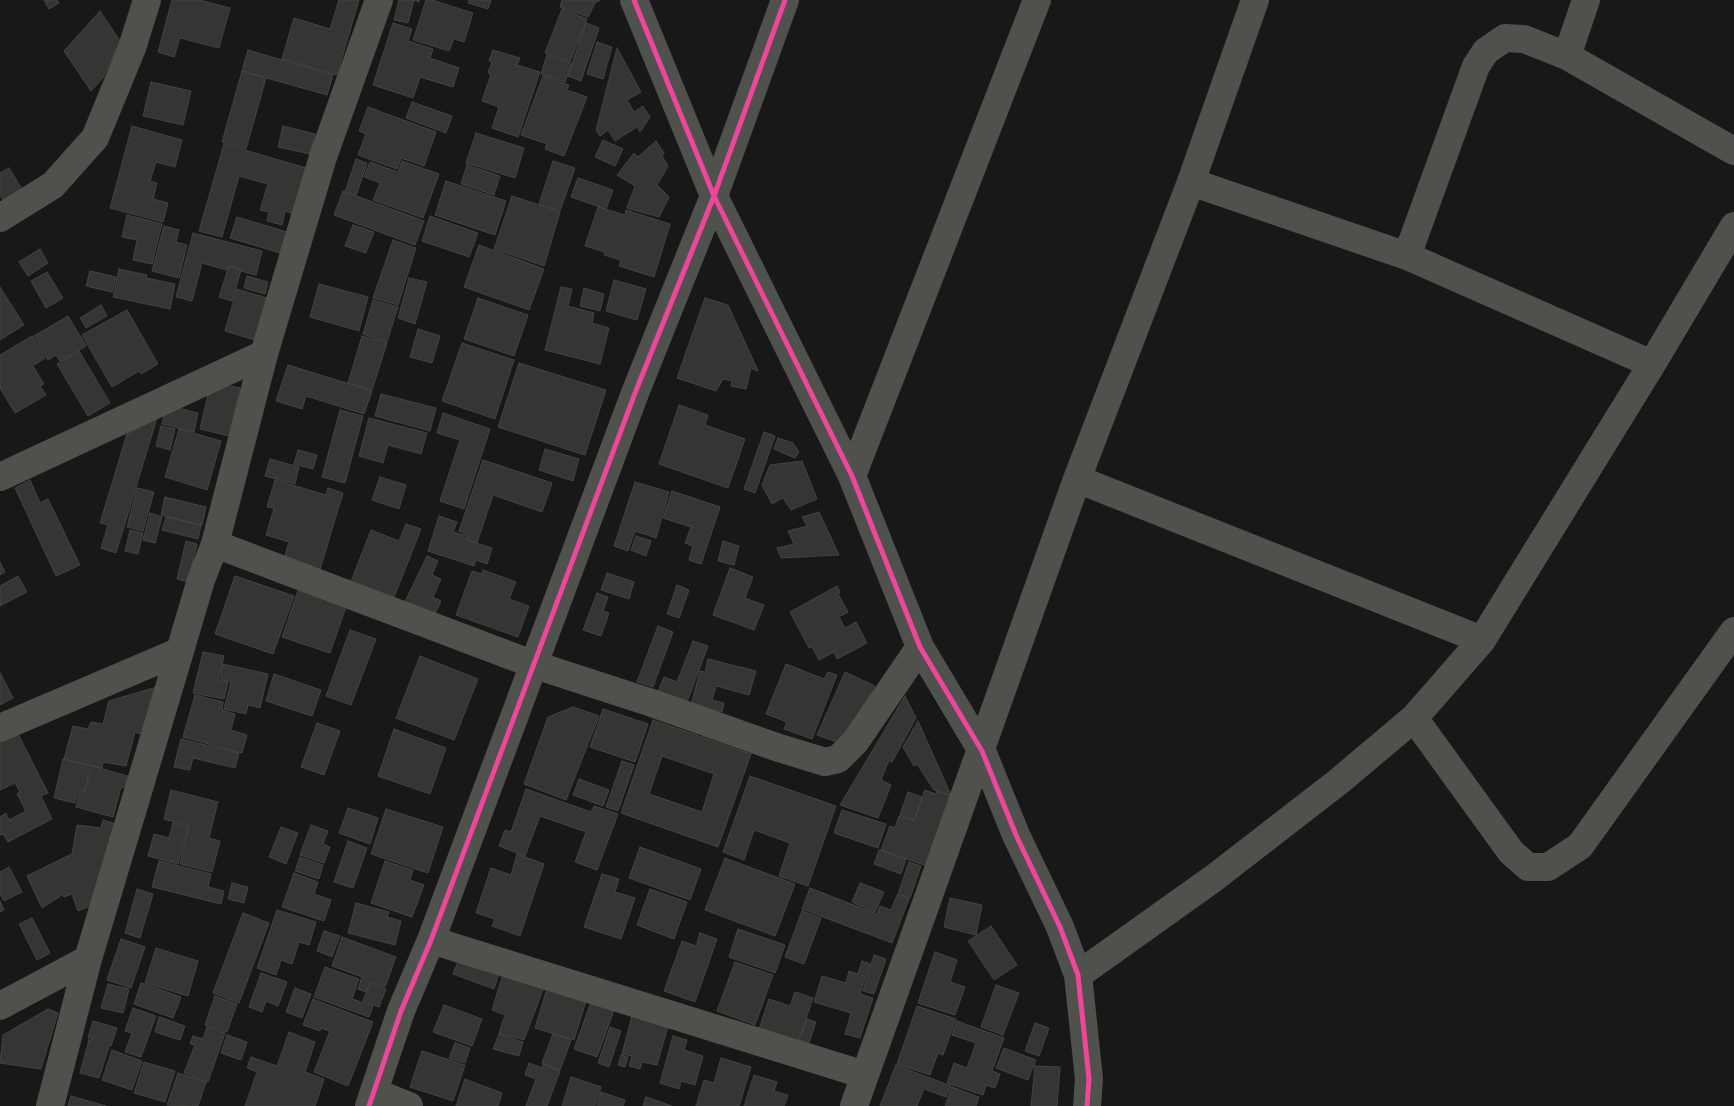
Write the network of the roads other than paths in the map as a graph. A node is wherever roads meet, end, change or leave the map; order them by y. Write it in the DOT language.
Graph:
graph roads {
  1 [pos="147,0"];
  2 [pos="379,0"];
  3 [pos="634,0"];
  4 [pos="786,0"];
  5 [pos="1037,0"];
  6 [pos="1255,0"];
  7 [pos="1586,0"];
  8 [pos="1567,56"];
  9 [pos="1734,151"];
  10 [pos="1191,182"];
  11 [pos="714,196"];
  12 [pos="0,218"];
  13 [pos="1734,226"];
  14 [pos="1407,256"];
  15 [pos="264,354"];
  16 [pos="1652,364"];
  17 [pos="852,476"];
  18 [pos="0,477"];
  19 [pos="1077,479"];
  20 [pos="215,544"];
  21 [pos="1734,631"];
  22 [pos="1482,640"];
  23 [pos="920,647"];
  24 [pos="180,651"];
  25 [pos="535,665"];
  26 [pos="1414,718"];
  27 [pos="0,728"];
  28 [pos="982,751"];
  29 [pos="432,940"];
  30 [pos="88,959"];
  31 [pos="1078,975"];
  32 [pos="0,1006"];
  33 [pos="865,1075"];
  34 [pos="372,1099"];
  35 [pos="50,1106"];
  36 [pos="409,1106"];
  37 [pos="854,1106"];
  38 [pos="1087,1106"];
  1 -- 12 [label="street"];
  2 -- 15 [label="street"];
  3 -- 11 [label="street"];
  4 -- 11 [label="street"];
  5 -- 17 [label="street"];
  6 -- 10 [label="street"];
  7 -- 8 [label="street"];
  8 -- 9 [label="street"];
  8 -- 14 [label="street"];
  10 -- 14 [label="street"];
  10 -- 19 [label="street"];
  11 -- 17 [label="street"];
  11 -- 25 [label="street"];
  13 -- 16 [label="street"];
  14 -- 16 [label="street"];
  15 -- 18 [label="street"];
  15 -- 20 [label="street"];
  16 -- 22 [label="street"];
  17 -- 23 [label="street"];
  19 -- 22 [label="street"];
  19 -- 28 [label="street"];
  20 -- 24 [label="street"];
  20 -- 25 [label="street"];
  21 -- 26 [label="street"];
  22 -- 26 [label="street"];
  23 -- 25 [label="street"];
  23 -- 28 [label="street"];
  24 -- 27 [label="street"];
  24 -- 30 [label="street"];
  25 -- 29 [label="street"];
  26 -- 31 [label="street"];
  28 -- 31 [label="street"];
  28 -- 33 [label="street"];
  29 -- 33 [label="street"];
  29 -- 34 [label="street"];
  30 -- 32 [label="street"];
  30 -- 35 [label="street"];
  31 -- 38 [label="street"];
  33 -- 37 [label="street"];
  34 -- 36 [label="street"];
}
